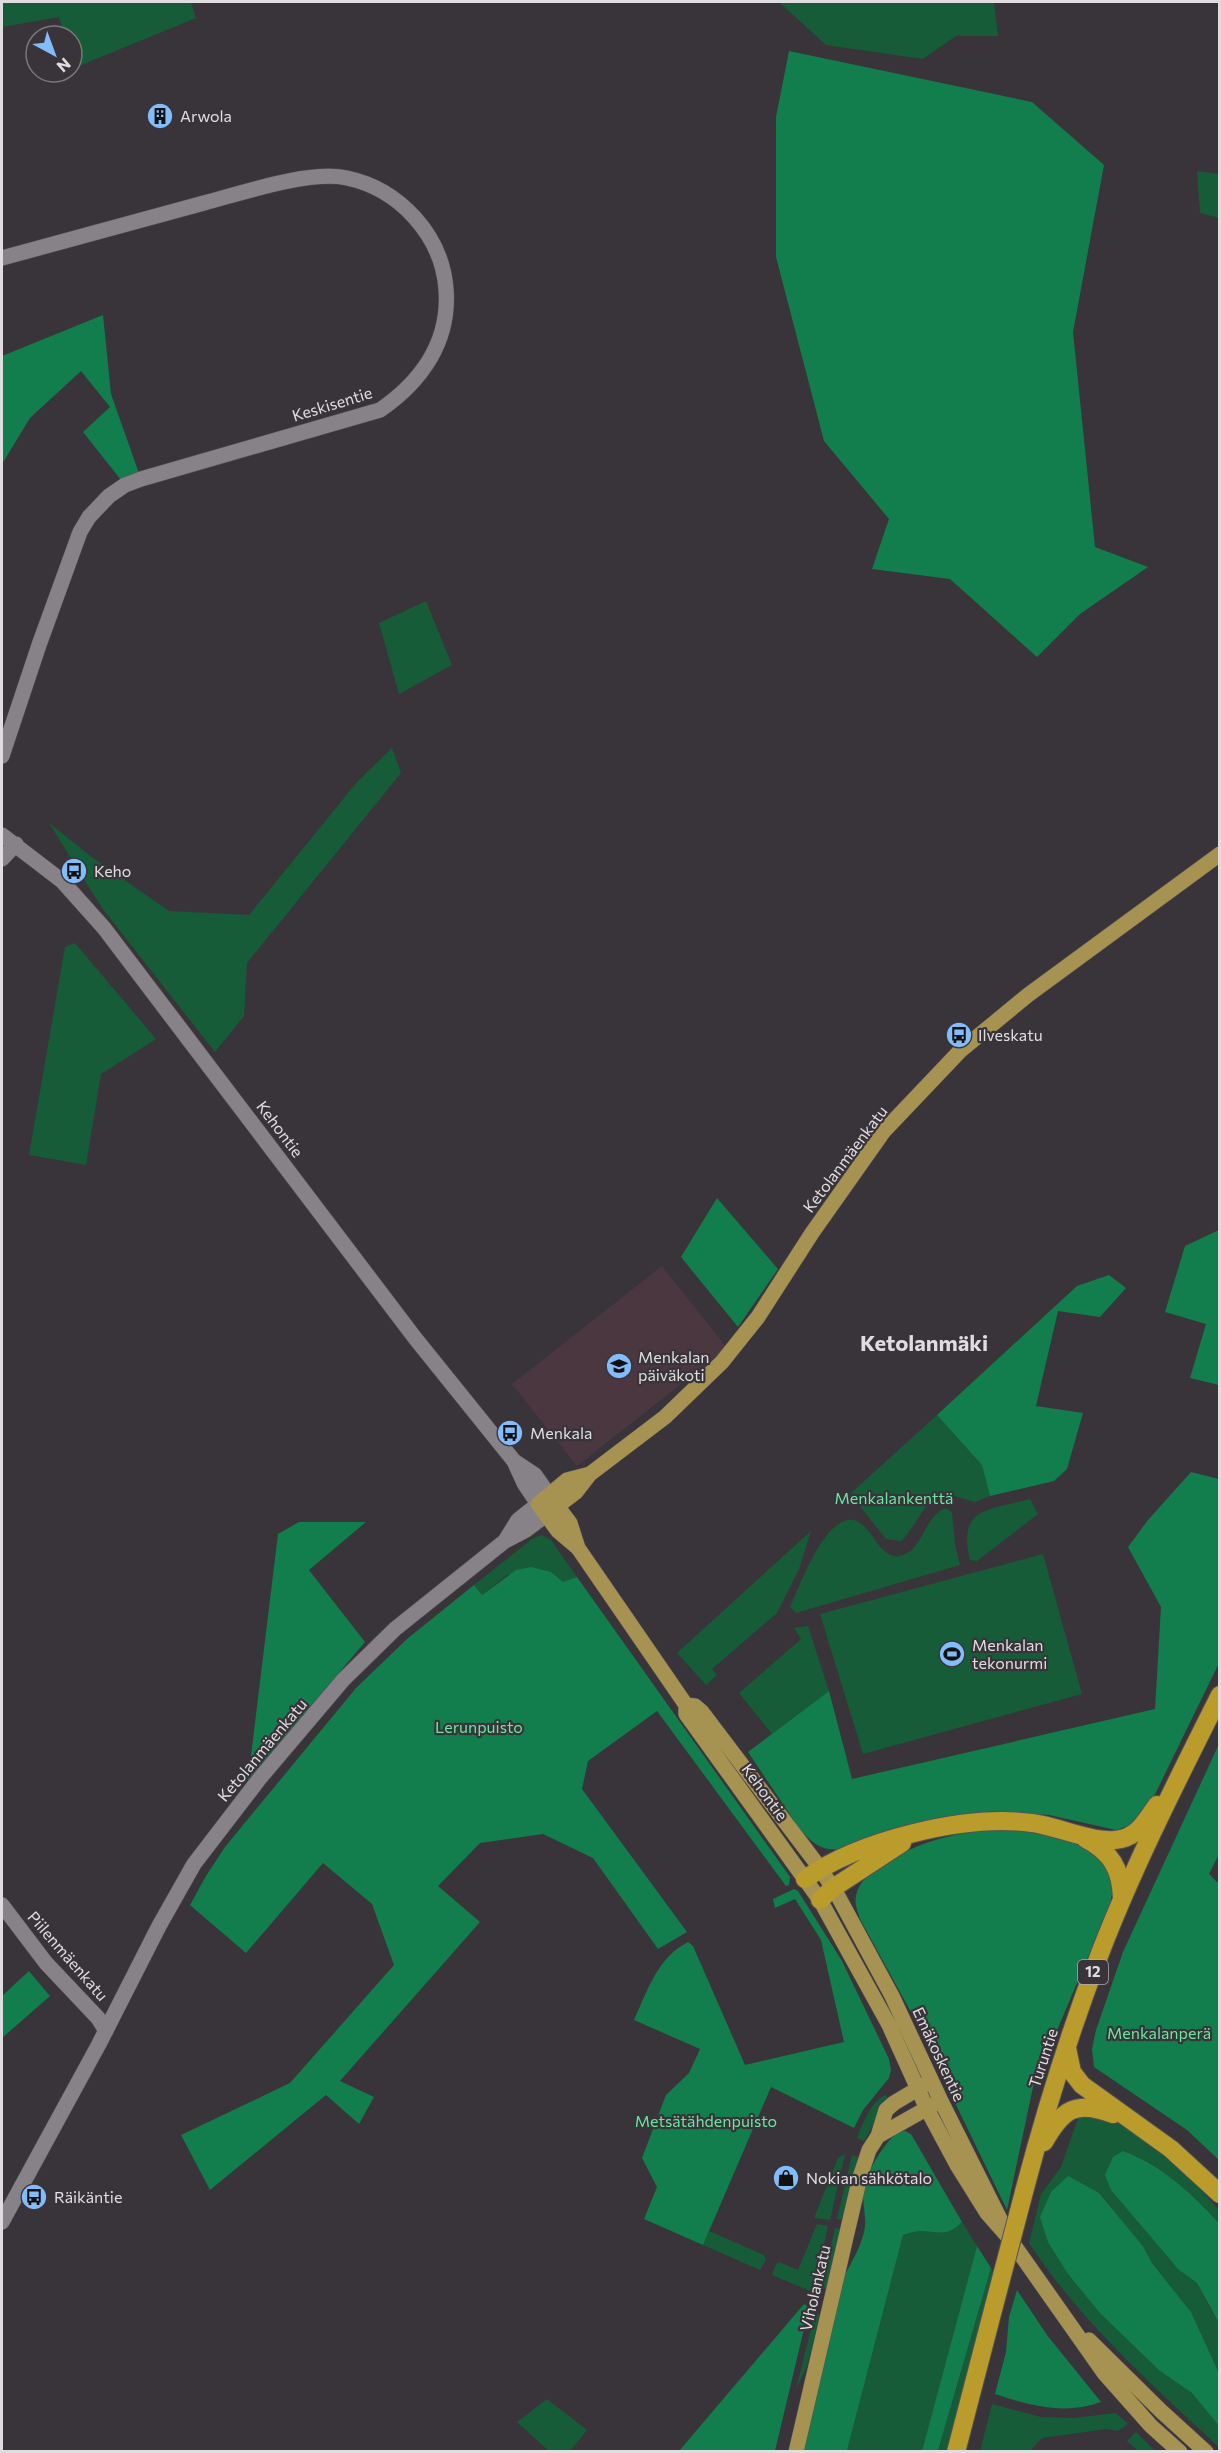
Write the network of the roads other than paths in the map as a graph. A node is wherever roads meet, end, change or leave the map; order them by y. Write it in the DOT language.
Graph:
graph roads {
  1 [pos="2,258"];
  2 [pos="2,756"];
  3 [pos="2,835"];
  4 [pos="16,844"];
  5 [pos="1220,854"];
  6 [pos="2,859"];
  7 [pos="548,1505"];
  8 [pos="1220,1695"];
  9 [pos="1185,1764"];
  10 [pos="916,1834"];
  11 [pos="1076,1834"];
  12 [pos="813,1873"];
  13 [pos="826,1894"];
  14 [pos="1122,1900"];
  15 [pos="2,1905"];
  16 [pos="106,2031"];
  17 [pos="1067,2045"];
  18 [pos="931,2080"];
  19 [pos="918,2090"];
  20 [pos="940,2099"];
  21 [pos="927,2109"];
  22 [pos="1134,2122"];
  23 [pos="878,2136"];
  24 [pos="1031,2165"];
  25 [pos="1220,2194"];
  26 [pos="2,2222"];
  27 [pos="1009,2238"];
  28 [pos="1055,2306"];
  29 [pos="796,2451"];
  30 [pos="956,2451"];
  31 [pos="1180,2451"];
  32 [pos="1206,2451"];
  1 -- 2 [label="street, Keskisentie"];
  3 -- 4 [label="street, Kehontie"];
  4 -- 6 [label="street"];
  4 -- 7 [label="street, Kehontie"];
  5 -- 7 [label="main road, Ketolanmäenkatu"];
  7 -- 12 [label="main road, Kehontie"];
  7 -- 16 [label="street, Ketolanmäenkatu"];
  8 -- 9 [label="highway, Turuntie / 12"];
  9 -- 11 [label="highway"];
  9 -- 14 [label="highway, Turuntie / 12"];
  10 -- 11 [label="highway"];
  10 -- 12 [label="highway"];
  10 -- 13 [label="highway"];
  11 -- 14 [label="highway"];
  12 -- 13 [label="main road, Kehontie"];
  13 -- 18 [label="main road, Emäkoskentie"];
  13 -- 19 [label="main road, Emäkoskentie"];
  14 -- 17 [label="highway, Turuntie / 12"];
  15 -- 16 [label="street, Piilenmäenkatu"];
  16 -- 26 [label="street"];
  17 -- 22 [label="highway"];
  17 -- 24 [label="highway, Turuntie / 12"];
  18 -- 19 [label="main road, Viholankatu"];
  18 -- 20 [label="main road, Emäkoskentie"];
  19 -- 21 [label="main road, Emäkoskentie"];
  19 -- 23 [label="main road, Viholankatu"];
  20 -- 21 [label="main road"];
  20 -- 27 [label="main road, Emäkoskentie"];
  21 -- 23 [label="main road"];
  21 -- 27 [label="main road, Emäkoskentie"];
  22 -- 24 [label="highway"];
  22 -- 25 [label="highway"];
  23 -- 29 [label="main road, Viholankatu"];
  24 -- 30 [label="highway, Turuntie / 12, bridge"];
  27 -- 28 [label="main road, Emäkoskentie"];
  28 -- 31 [label="main road, Emäkoskentie"];
  28 -- 32 [label="main road, Emäkoskentie"];
}
